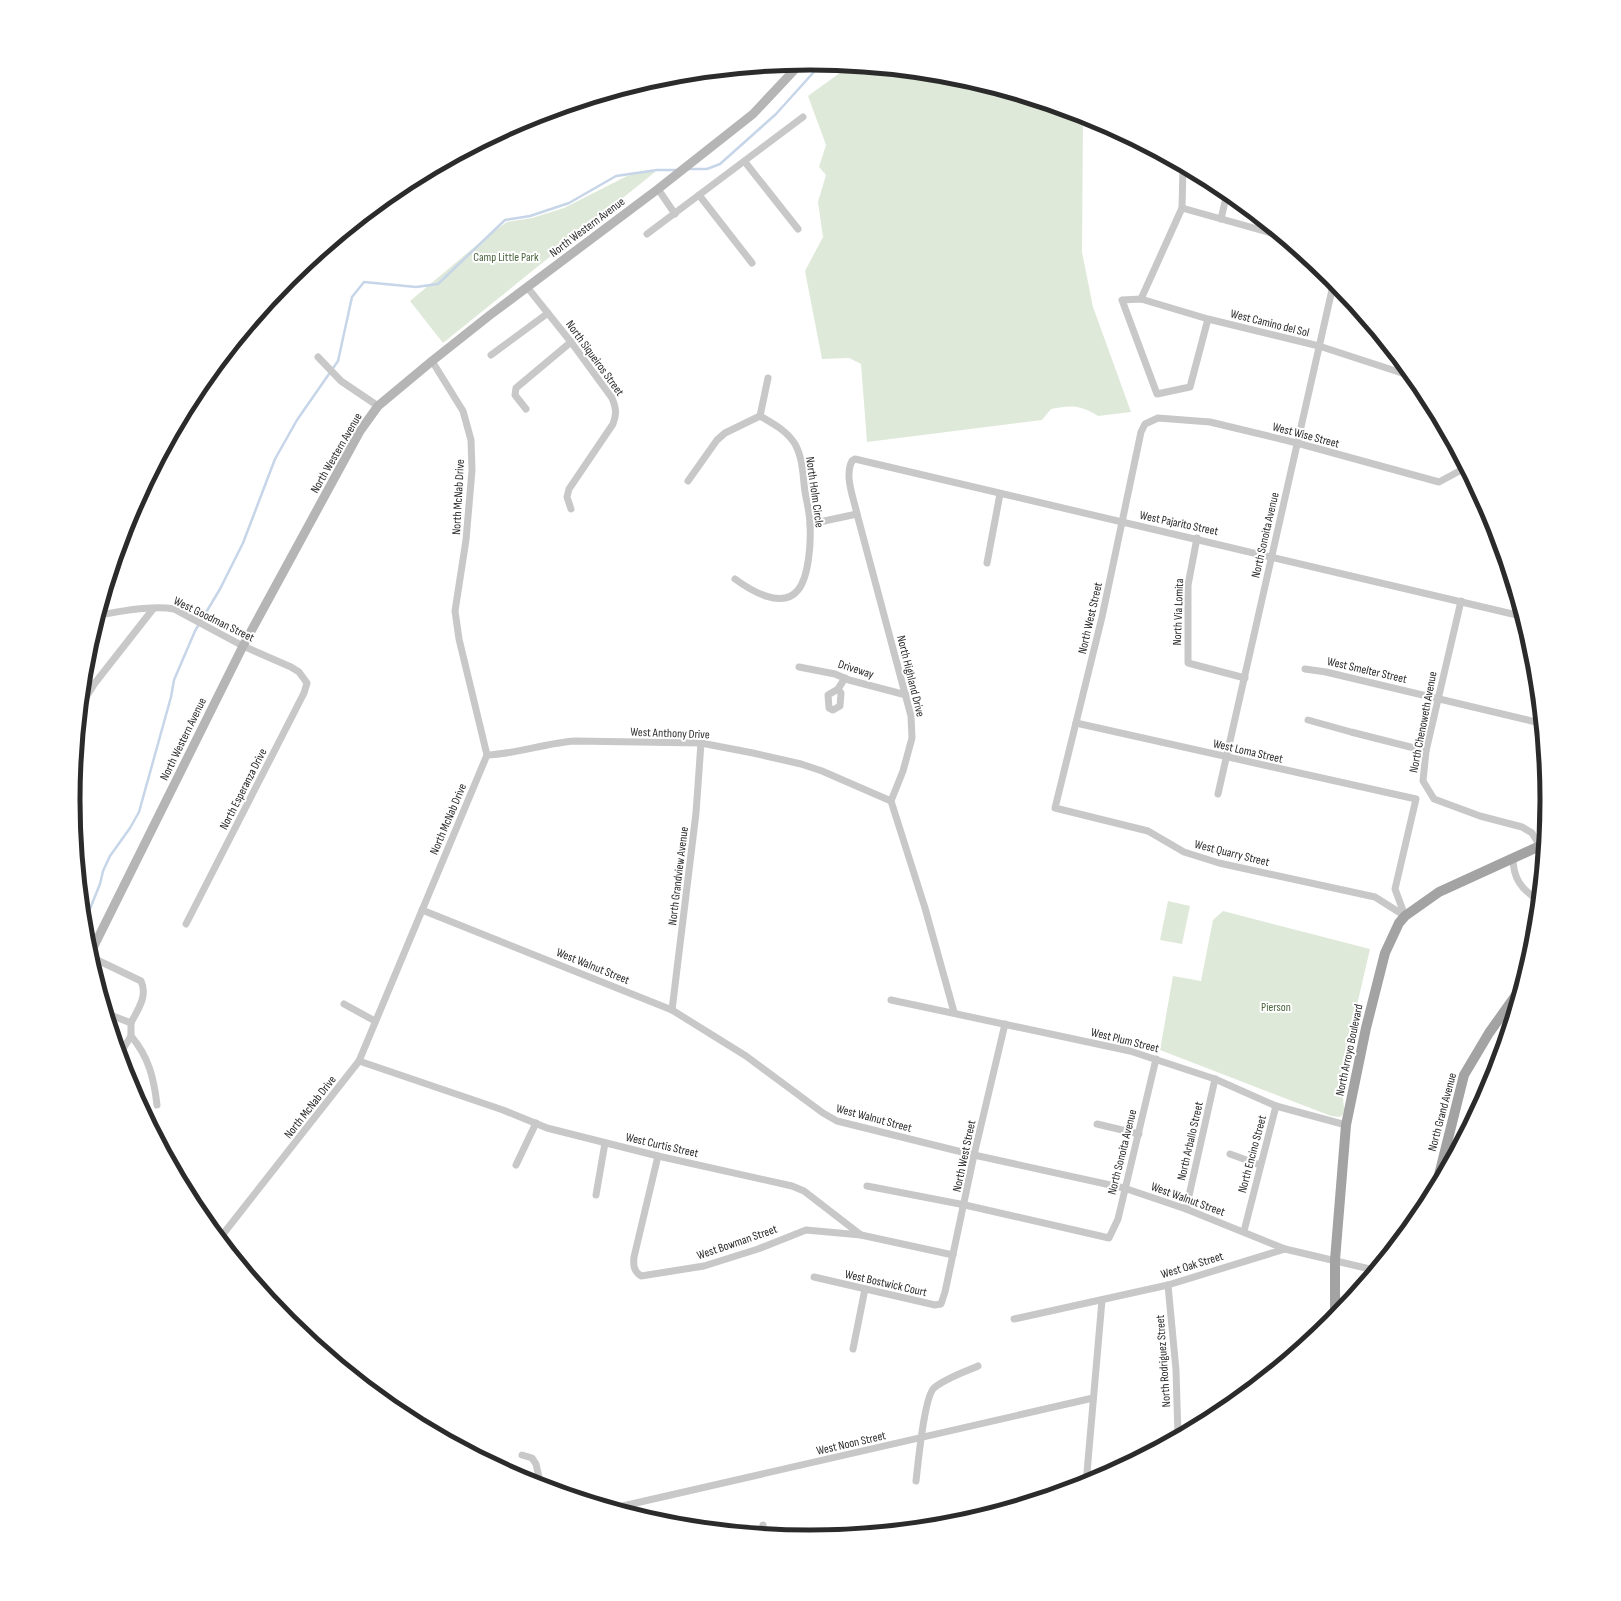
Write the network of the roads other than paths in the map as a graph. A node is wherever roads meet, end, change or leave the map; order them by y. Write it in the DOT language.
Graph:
graph roads {
  1 [pos="794,71"];
  2 [pos="802,117"];
  3 [pos="745,162"];
  4 [pos="1183,172"];
  5 [pos="658,189"];
  6 [pos="699,195"];
  7 [pos="1225,200"];
  8 [pos="1182,208"];
  9 [pos="676,214"];
  10 [pos="1221,219"];
  11 [pos="798,230"];
  12 [pos="1269,232"];
  13 [pos="647,234"];
  14 [pos="752,263"];
  15 [pos="527,287"];
  16 [pos="1332,289"];
  17 [pos="1141,299"];
  18 [pos="548,313"];
  19 [pos="1208,319"];
  20 [pos="571,342"];
  21 [pos="1319,346"];
  22 [pos="491,356"];
  23 [pos="318,357"];
  24 [pos="432,361"];
  25 [pos="1401,372"];
  26 [pos="768,378"];
  27 [pos="378,406"];
  28 [pos="526,409"];
  29 [pos="760,416"];
  30 [pos="1141,432"];
  31 [pos="1297,443"];
  32 [pos="1462,470"];
  33 [pos="688,481"];
  34 [pos="850,481"];
  35 [pos="1000,494"];
  36 [pos="571,509"];
  37 [pos="857,514"];
  38 [pos="1121,522"];
  39 [pos="810,524"];
  40 [pos="1197,538"];
  41 [pos="1272,556"];
  42 [pos="987,563"];
  43 [pos="735,579"];
  44 [pos="1461,601"];
  45 [pos="153,609"];
  46 [pos="104,614"];
  47 [pos="1517,614"];
  48 [pos="243,646"];
  49 [pos="291,667"];
  50 [pos="799,667"];
  51 [pos="1305,669"];
  52 [pos="846,678"];
  53 [pos="1245,678"];
  54 [pos="838,689"];
  55 [pos="88,694"];
  56 [pos="906,695"];
  57 [pos="1438,698"];
  58 [pos="1308,720"];
  59 [pos="1536,722"];
  60 [pos="1076,723"];
  61 [pos="701,744"];
  62 [pos="1426,751"];
  63 [pos="488,755"];
  64 [pos="1227,757"];
  65 [pos="1218,794"];
  66 [pos="891,801"];
  67 [pos="1055,808"];
  68 [pos="1539,842"];
  69 [pos="1539,846"];
  70 [pos="1513,858"];
  71 [pos="1535,898"];
  72 [pos="422,910"];
  73 [pos="1405,916"];
  74 [pos="186,924"];
  75 [pos="95,946"];
  76 [pos="98,959"];
  77 [pos="891,1000"];
  78 [pos="1513,1000"];
  79 [pos="344,1004"];
  80 [pos="672,1010"];
  81 [pos="954,1012"];
  82 [pos="113,1016"];
  83 [pos="375,1022"];
  84 [pos="131,1023"];
  85 [pos="1005,1024"];
  86 [pos="131,1036"];
  87 [pos="124,1048"];
  88 [pos="1156,1059"];
  89 [pos="359,1061"];
  90 [pos="1215,1079"];
  91 [pos="157,1106"];
  92 [pos="1276,1106"];
  93 [pos="536,1124"];
  94 [pos="1096,1124"];
  95 [pos="1346,1125"];
  96 [pos="1139,1134"];
  97 [pos="605,1143"];
  98 [pos="1230,1154"];
  99 [pos="974,1155"];
  100 [pos="658,1156"];
  101 [pos="516,1165"];
  102 [pos="1260,1165"];
  103 [pos="1440,1171"];
  104 [pos="867,1186"];
  105 [pos="1124,1188"];
  106 [pos="596,1195"];
  107 [pos="965,1204"];
  108 [pos="1186,1209"];
  109 [pos="1244,1231"];
  110 [pos="223,1234"];
  111 [pos="861,1235"];
  112 [pos="1285,1248"];
  113 [pos="953,1255"];
  114 [pos="1335,1260"];
  115 [pos="1370,1269"];
  116 [pos="814,1277"];
  117 [pos="1168,1285"];
  118 [pos="865,1289"];
  119 [pos="945,1292"];
  120 [pos="1102,1300"];
  121 [pos="1335,1309"];
  122 [pos="1014,1319"];
  123 [pos="853,1349"];
  124 [pos="978,1366"];
  125 [pos="1094,1398"];
  126 [pos="1178,1432"];
  127 [pos="920,1438"];
  128 [pos="522,1455"];
  129 [pos="1087,1476"];
  130 [pos="540,1478"];
  131 [pos="916,1481"];
  132 [pos="622,1506"];
  133 [pos="763,1525"];
  134 [pos="763,1529"];
  1 -- 5 [label="street, North Western Avenue"];
  2 -- 3 [label="street"];
  3 -- 6 [label="street"];
  3 -- 11 [label="street"];
  4 -- 8 [label="street"];
  5 -- 9 [label="street"];
  5 -- 15 [label="street, North Western Avenue"];
  6 -- 9 [label="street"];
  6 -- 14 [label="street"];
  7 -- 10 [label="street"];
  8 -- 10 [label="street"];
  8 -- 17 [label="street"];
  9 -- 13 [label="street"];
  10 -- 12 [label="street"];
  15 -- 18 [label="street, North Siqueiros Street"];
  15 -- 24 [label="street, North Western Avenue"];
  16 -- 21 [label="street, North Sonoita Avenue"];
  17 -- 19 [label="street, West Camino del Sol"];
  17 -- 19 [label="street, West Camino del Sol"];
  18 -- 20 [label="street, North Siqueiros Street"];
  18 -- 22 [label="street"];
  19 -- 21 [label="street, West Camino del Sol"];
  20 -- 28 [label="street"];
  20 -- 36 [label="street, North Siqueiros Street"];
  21 -- 25 [label="street, West Camino del Sol"];
  21 -- 31 [label="street, North Sonoita Avenue"];
  23 -- 27 [label="street"];
  24 -- 27 [label="street, North Western Avenue"];
  24 -- 63 [label="street, North McNab Drive"];
  26 -- 29 [label="street"];
  27 -- 48 [label="street, North Western Avenue"];
  29 -- 33 [label="street"];
  29 -- 39 [label="street, North Holm Circle"];
  30 -- 31 [label="street, West Wise Street"];
  30 -- 38 [label="street, North West Street"];
  31 -- 32 [label="street, West Wise Street"];
  31 -- 41 [label="street, North Sonoita Avenue"];
  34 -- 35 [label="street, West Pajarito Street"];
  34 -- 37 [label="street, North Highland Drive"];
  35 -- 38 [label="street, West Pajarito Street"];
  35 -- 42 [label="street"];
  37 -- 39 [label="street"];
  37 -- 56 [label="street, North Highland Drive"];
  38 -- 40 [label="street, West Pajarito Street"];
  38 -- 60 [label="street, North West Street"];
  39 -- 43 [label="street, North Holm Circle"];
  40 -- 41 [label="street, West Pajarito Street"];
  40 -- 53 [label="street, North Via Lomita"];
  41 -- 44 [label="street, West Pajarito Street"];
  41 -- 53 [label="street, North Sonoita Avenue"];
  44 -- 47 [label="street, West Pajarito Street"];
  44 -- 57 [label="street, North Chenoweth Avenue"];
  45 -- 46 [label="street, West Goodman Street"];
  45 -- 48 [label="street, West Goodman Street"];
  45 -- 55 [label="street"];
  48 -- 49 [label="street, West Goodman Street"];
  48 -- 75 [label="street, North Western Avenue"];
  49 -- 74 [label="street, North Esperanza Drive"];
  50 -- 52 [label="street, Driveway"];
  51 -- 57 [label="street, West Smelter Street"];
  52 -- 54 [label="street"];
  52 -- 56 [label="street, Driveway"];
  53 -- 64 [label="street, North Sonoita Avenue"];
  56 -- 66 [label="street, North Highland Drive"];
  57 -- 59 [label="street, West Smelter Street"];
  57 -- 62 [label="street, North Chenoweth Avenue"];
  58 -- 62 [label="street"];
  60 -- 64 [label="street, West Loma Street"];
  60 -- 67 [label="street, North West Street"];
  61 -- 63 [label="street, West Anthony Drive"];
  61 -- 66 [label="street, West Anthony Drive"];
  61 -- 80 [label="street, North Grandview Avenue"];
  62 -- 68 [label="street, North Chenoweth Avenue"];
  63 -- 72 [label="street, North McNab Drive"];
  64 -- 65 [label="street, North Sonoita Avenue"];
  64 -- 73 [label="street, West Loma Street"];
  66 -- 81 [label="street"];
  67 -- 73 [label="street, West Quarry Street"];
  69 -- 70 [label="main road, North Arroyo Boulevard"];
  70 -- 71 [label="street"];
  70 -- 73 [label="main road, North Arroyo Boulevard"];
  72 -- 80 [label="street, West Walnut Street"];
  72 -- 83 [label="street, North McNab Drive"];
  73 -- 95 [label="main road, North Arroyo Boulevard"];
  76 -- 84 [label="street"];
  77 -- 81 [label="street, West Plum Street"];
  78 -- 103 [label="main road, North Grand Avenue"];
  79 -- 83 [label="street"];
  80 -- 99 [label="street, West Walnut Street"];
  81 -- 85 [label="street, West Plum Street"];
  82 -- 84 [label="street"];
  83 -- 89 [label="street, North McNab Drive"];
  84 -- 86 [label="street"];
  85 -- 88 [label="street, West Plum Street"];
  85 -- 99 [label="street, North West Street"];
  86 -- 87 [label="street"];
  86 -- 91 [label="street"];
  88 -- 90 [label="street, West Plum Street"];
  88 -- 96 [label="street, North Sonoita Avenue"];
  89 -- 93 [label="street, West Curtis Street"];
  89 -- 110 [label="street, North McNab Drive"];
  90 -- 92 [label="street, West Plum Street"];
  90 -- 108 [label="street, North Arballo Street"];
  92 -- 95 [label="street, West Plum Street"];
  92 -- 102 [label="street, North Encino Street"];
  93 -- 97 [label="street, West Curtis Street"];
  93 -- 101 [label="street"];
  94 -- 96 [label="street"];
  95 -- 114 [label="main road, North Arroyo Boulevard"];
  96 -- 105 [label="street, North Sonoita Avenue"];
  97 -- 100 [label="street, West Curtis Street"];
  97 -- 106 [label="street"];
  98 -- 102 [label="street"];
  99 -- 105 [label="street, West Walnut Street"];
  99 -- 107 [label="street, North West Street"];
  100 -- 111 [label="street, West Curtis Street"];
  100 -- 111 [label="street, West Bowman Street"];
  102 -- 109 [label="street, North Encino Street"];
  104 -- 107 [label="street"];
  105 -- 107 [label="street, North Sonoita Avenue"];
  105 -- 108 [label="street, West Walnut Street"];
  107 -- 113 [label="street, North West Street"];
  108 -- 109 [label="street, West Walnut Street"];
  109 -- 112 [label="street, West Walnut Street"];
  111 -- 113 [label="street, West Curtis Street"];
  112 -- 114 [label="street"];
  112 -- 117 [label="street, West Oak Street"];
  113 -- 119 [label="street, North West Street"];
  114 -- 115 [label="street"];
  114 -- 121 [label="main road, North Arroyo Boulevard"];
  116 -- 118 [label="street, West Bostwick Court"];
  117 -- 120 [label="street, West Oak Street"];
  117 -- 126 [label="street, North Rodriguez Street"];
  118 -- 119 [label="street, West Bostwick Court"];
  118 -- 123 [label="street"];
  120 -- 122 [label="street, West Oak Street"];
  120 -- 125 [label="street"];
  124 -- 127 [label="street"];
  125 -- 127 [label="street, West Noon Street"];
  125 -- 129 [label="street"];
  127 -- 131 [label="street"];
  127 -- 132 [label="street, West Noon Street"];
  128 -- 130 [label="street"];
  133 -- 134 [label="street"];
}
